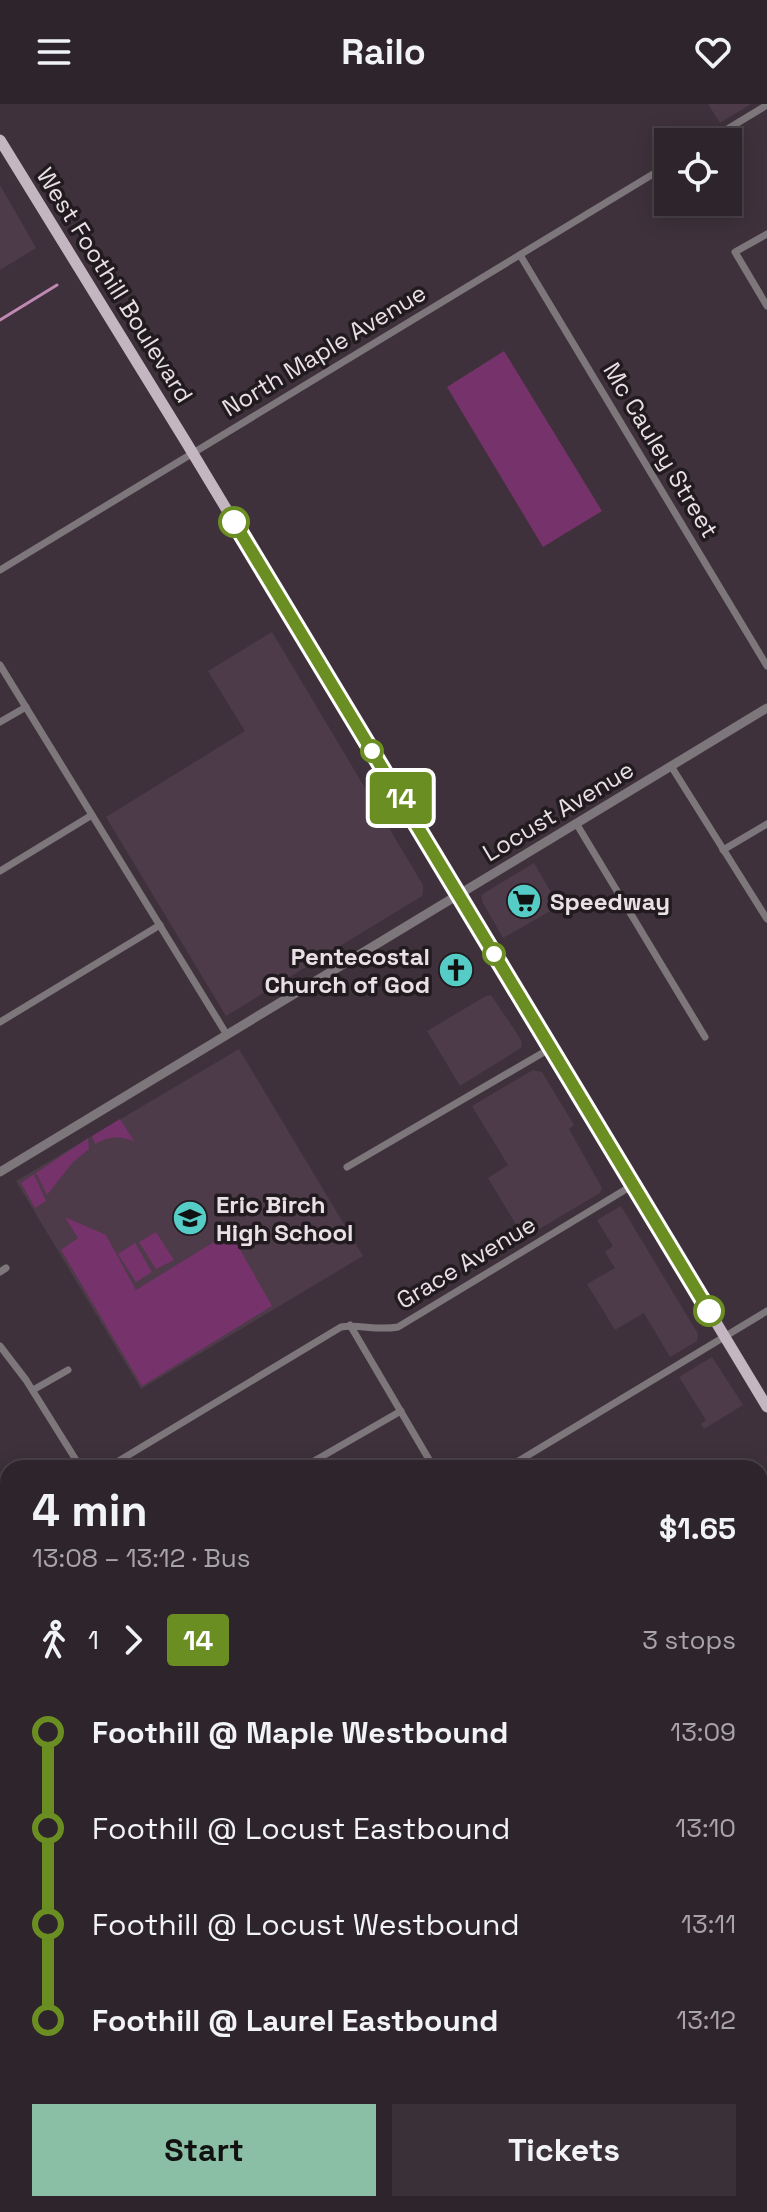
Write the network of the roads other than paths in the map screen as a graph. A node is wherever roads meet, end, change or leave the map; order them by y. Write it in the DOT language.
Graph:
graph roads {
  1 [pos="767,105"];
  2 [pos="729,128"];
  3 [pos="0,140"];
  4 [pos="654,174"];
  5 [pos="767,234"];
  6 [pos="520,255"];
  7 [pos="767,306"];
  8 [pos="192,453"];
  9 [pos="0,557"];
  10 [pos="3,568"];
  11 [pos="0,665"];
  12 [pos="767,666"];
  13 [pos="26,707"];
  14 [pos="767,708"];
  15 [pos="0,722"];
  16 [pos="671,766"];
  17 [pos="92,815"];
  18 [pos="576,823"];
  19 [pos="767,824"];
  20 [pos="723,850"];
  21 [pos="0,871"];
  22 [pos="459,895"];
  23 [pos="767,919"];
  24 [pos="160,925"];
  25 [pos="0,1022"];
  26 [pos="227,1035"];
  27 [pos="705,1037"];
  28 [pos="551,1048"];
  29 [pos="347,1167"];
  30 [pos="0,1172"];
  31 [pos="633,1185"];
  32 [pos="767,1311"];
  33 [pos="349,1325"];
  34 [pos="725,1337"];
  35 [pos="0,1346"];
  36 [pos="68,1370"];
  37 [pos="33,1390"];
  38 [pos="767,1407"];
  39 [pos="401,1411"];
  40 [pos="76,1460"];
  41 [pos="120,1460"];
  42 [pos="316,1460"];
  43 [pos="429,1460"];
  44 [pos="520,1460"];
  1 -- 2 [label="street"];
  3 -- 8 [label="main road, West Foothill Boulevard"];
  4 -- 6 [label="street, North Maple Avenue"];
  5 -- 7 [label="street"];
  6 -- 8 [label="street, North Maple Avenue"];
  6 -- 12 [label="street, Mc Cauley Street"];
  8 -- 10 [label="street, North Maple Avenue"];
  8 -- 22 [label="main road, West Foothill Boulevard"];
  9 -- 10 [label="street"];
  11 -- 13 [label="street"];
  13 -- 15 [label="street"];
  13 -- 17 [label="street"];
  14 -- 16 [label="street, Locust Avenue"];
  16 -- 18 [label="street, Locust Avenue"];
  16 -- 20 [label="street"];
  17 -- 21 [label="street"];
  17 -- 24 [label="street"];
  18 -- 22 [label="street, Locust Avenue"];
  18 -- 27 [label="street"];
  19 -- 20 [label="street"];
  20 -- 23 [label="street"];
  22 -- 26 [label="street, Locust Avenue"];
  22 -- 28 [label="main road, West Foothill Boulevard"];
  24 -- 25 [label="street"];
  24 -- 26 [label="street"];
  26 -- 30 [label="street, Locust Avenue"];
  28 -- 29 [label="street"];
  28 -- 31 [label="main road, West Foothill Boulevard"];
  31 -- 33 [label="street, Grace Avenue"];
  31 -- 34 [label="main road, West Foothill Boulevard"];
  32 -- 34 [label="street"];
  33 -- 39 [label="street"];
  33 -- 41 [label="street"];
  34 -- 38 [label="main road, West Foothill Boulevard"];
  34 -- 44 [label="street"];
  35 -- 37 [label="street"];
  36 -- 37 [label="street"];
  37 -- 40 [label="street"];
  39 -- 42 [label="street"];
  39 -- 43 [label="street"];
}
